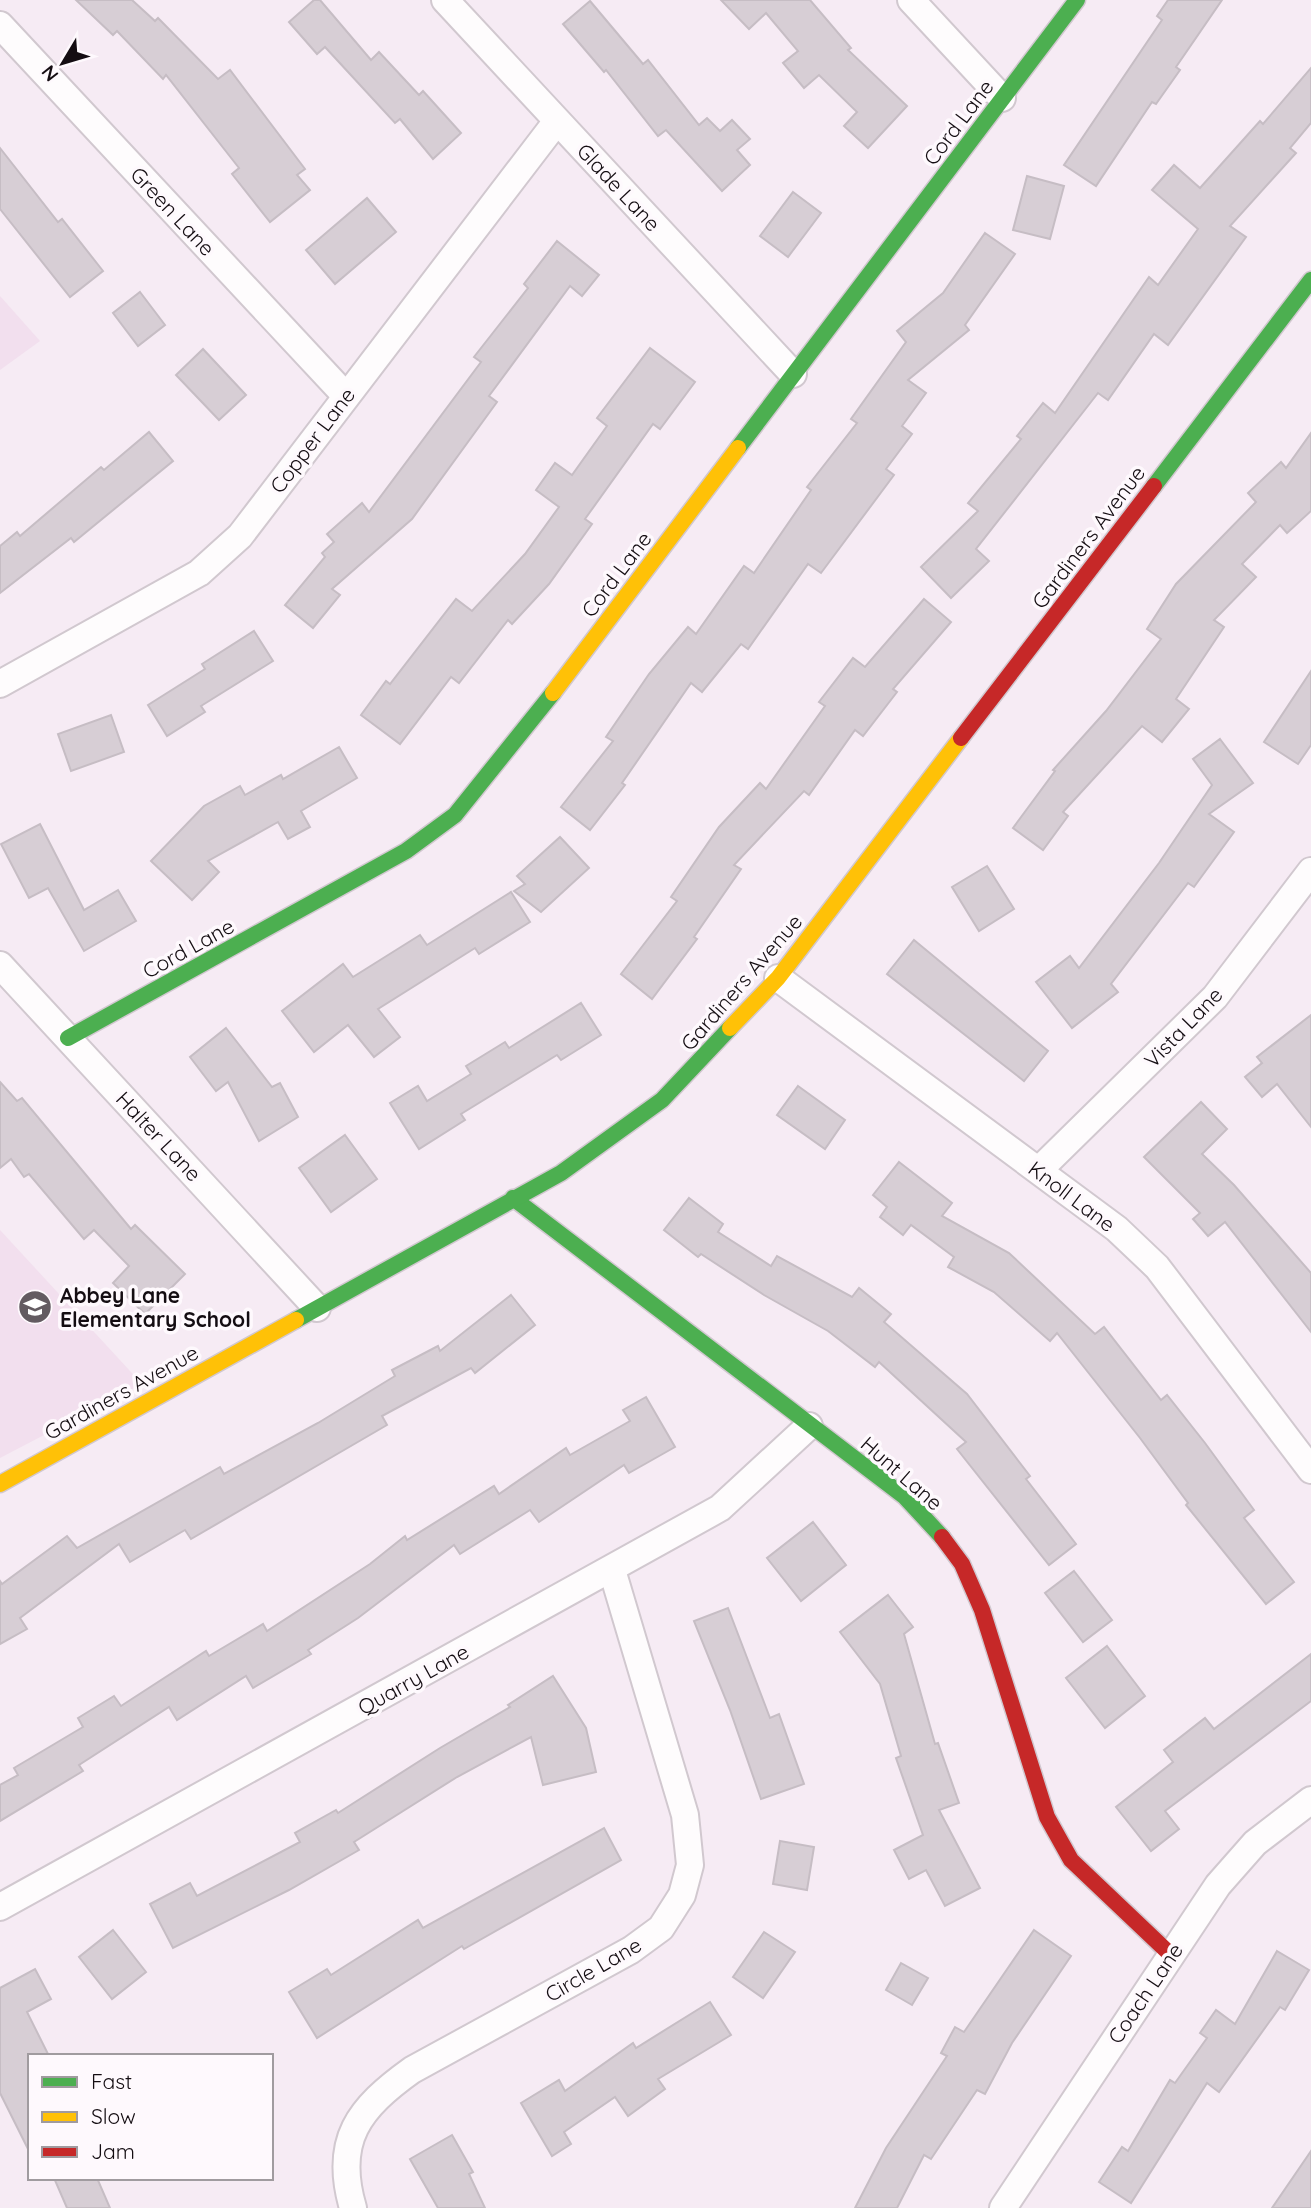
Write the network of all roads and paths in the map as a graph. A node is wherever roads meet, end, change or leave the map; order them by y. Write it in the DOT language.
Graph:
graph roads {
  1 [pos="444,0"];
  2 [pos="911,0"];
  3 [pos="1077,0"];
  4 [pos="0,25"];
  5 [pos="1002,98"];
  6 [pos="557,121"];
  7 [pos="1311,280"];
  8 [pos="793,374"];
  9 [pos="346,396"];
  10 [pos="0,684"];
  11 [pos="1307,887"];
  12 [pos="0,965"];
  13 [pos="778,978"];
  14 [pos="68,1038"];
  15 [pos="1039,1170"];
  16 [pos="513,1198"];
  17 [pos="317,1308"];
  18 [pos="809,1426"];
  19 [pos="1311,1470"];
  20 [pos="0,1484"];
  21 [pos="612,1570"];
  22 [pos="1311,1800"];
  23 [pos="0,1907"];
  24 [pos="1170,1954"];
  25 [pos="354,2208"];
  26 [pos="1003,2208"];
  1 -- 6 [label="street, Glade Lane"];
  2 -- 5 [label="street"];
  3 -- 5 [label="street, Cord Lane"];
  4 -- 9 [label="street, Green Lane"];
  5 -- 8 [label="street, Cord Lane"];
  6 -- 8 [label="street, Glade Lane"];
  6 -- 9 [label="street, Copper Lane"];
  7 -- 13 [label="street, Gardiners Avenue"];
  8 -- 14 [label="street, Cord Lane"];
  9 -- 10 [label="street, Copper Lane"];
  11 -- 15 [label="street, Vista Lane"];
  12 -- 14 [label="street, Halter Lane"];
  13 -- 15 [label="street, Knoll Lane"];
  13 -- 16 [label="street, Gardiners Avenue"];
  14 -- 17 [label="street, Halter Lane"];
  15 -- 19 [label="street, Knoll Lane"];
  16 -- 17 [label="street, Gardiners Avenue"];
  16 -- 18 [label="street, Hunt Lane"];
  17 -- 20 [label="street, Gardiners Avenue"];
  18 -- 21 [label="street, Quarry Lane"];
  18 -- 24 [label="street, Hunt Lane"];
  21 -- 23 [label="street, Quarry Lane"];
  21 -- 25 [label="street, Circle Lane"];
  22 -- 24 [label="street, Coach Lane"];
  24 -- 26 [label="street, Coach Lane"];
}
